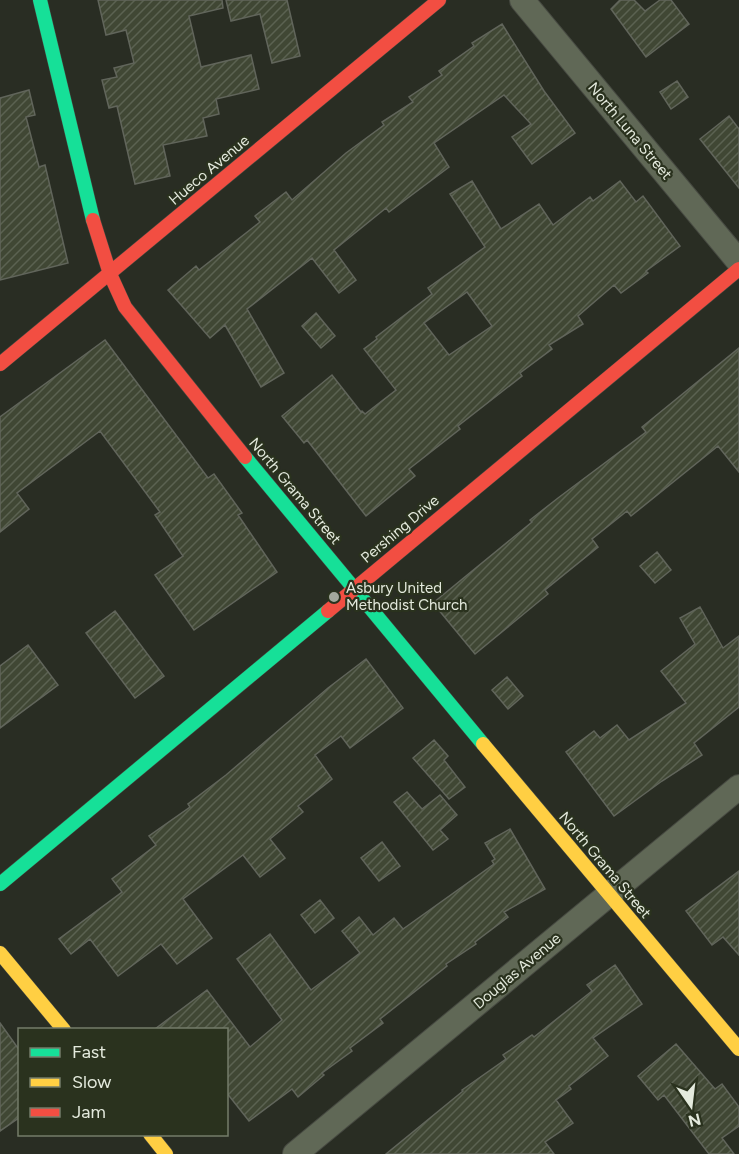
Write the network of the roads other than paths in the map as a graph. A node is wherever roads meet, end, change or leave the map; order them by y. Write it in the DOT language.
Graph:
graph roads {
  1 [pos="40,0"];
  2 [pos="439,0"];
  3 [pos="522,0"];
  4 [pos="739,262"];
  5 [pos="739,269"];
  6 [pos="110,274"];
  7 [pos="0,364"];
  8 [pos="354,589"];
  9 [pos="739,787"];
  10 [pos="0,884"];
  11 [pos="608,895"];
  12 [pos="0,952"];
  13 [pos="63,1028"];
  14 [pos="739,1049"];
  15 [pos="152,1136"];
  16 [pos="166,1154"];
  17 [pos="295,1154"];
  1 -- 6 [label="street, North Grama Street"];
  2 -- 6 [label="street, Hueco Avenue"];
  3 -- 4 [label="street, North Luna Street"];
  5 -- 8 [label="street, Pershing Drive"];
  6 -- 7 [label="street, Hueco Avenue"];
  6 -- 8 [label="street, North Grama Street"];
  8 -- 10 [label="street, Pershing Drive"];
  8 -- 11 [label="street, North Grama Street"];
  9 -- 11 [label="street, Douglas Avenue"];
  11 -- 14 [label="street, North Grama Street"];
  11 -- 17 [label="street, Douglas Avenue"];
  12 -- 13 [label="street"];
  15 -- 16 [label="street"];
}
